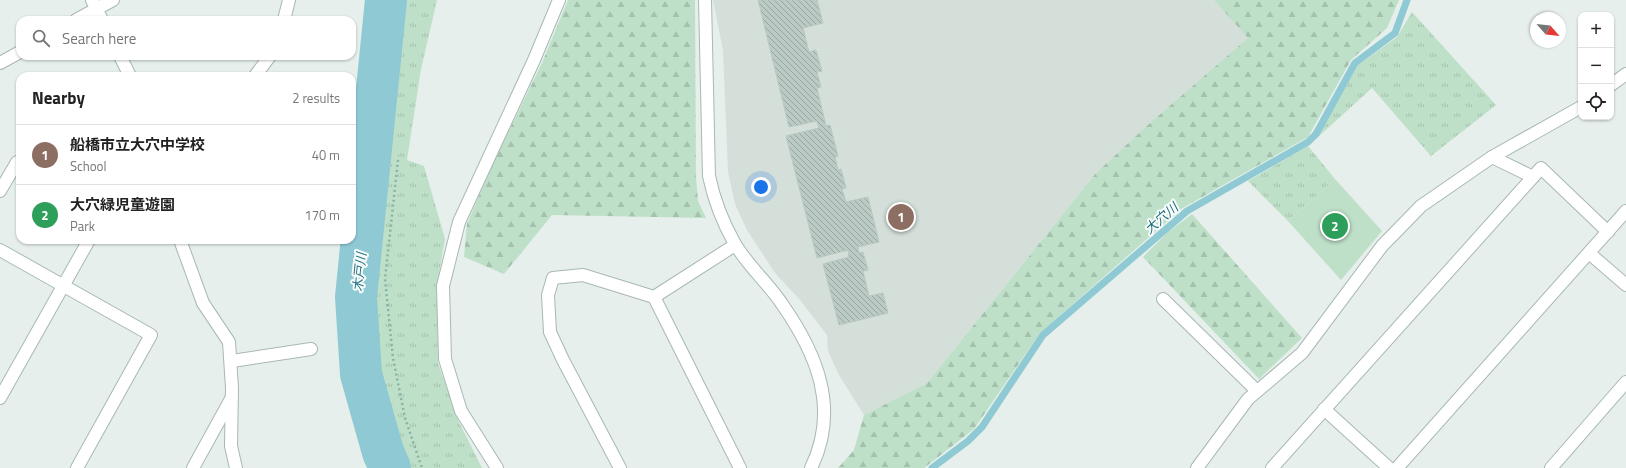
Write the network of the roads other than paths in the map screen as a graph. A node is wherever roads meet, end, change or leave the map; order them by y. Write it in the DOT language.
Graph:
graph roads {
  1 [pos="113,0"];
  2 [pos="289,0"];
  3 [pos="559,0"];
  4 [pos="705,0"];
  5 [pos="94,4"];
  6 [pos="80,16"];
  7 [pos="100,16"];
  8 [pos="285,16"];
  9 [pos="16,54"];
  10 [pos="122,60"];
  11 [pos="267,60"];
  12 [pos="0,63"];
  13 [pos="128,72"];
  14 [pos="258,72"];
  15 [pos="1626,74"];
  16 [pos="1612,84"];
  17 [pos="1578,109"];
  18 [pos="1492,158"];
  19 [pos="16,164"];
  20 [pos="1533,176"];
  21 [pos="0,191"];
  22 [pos="1626,211"];
  23 [pos="1608,232"];
  24 [pos="87,244"];
  25 [pos="181,244"];
  26 [pos="735,245"];
  27 [pos="0,250"];
  28 [pos="1589,253"];
  29 [pos="1626,285"];
  30 [pos="64,286"];
  31 [pos="654,297"];
  32 [pos="1163,299"];
  33 [pos="311,349"];
  34 [pos="232,361"];
  35 [pos="1626,382"];
  36 [pos="1257,391"];
  37 [pos="0,398"];
  38 [pos="232,398"];
  39 [pos="1324,409"];
  40 [pos="77,468"];
  41 [pos="193,468"];
  42 [pos="236,468"];
  43 [pos="497,468"];
  44 [pos="620,468"];
  45 [pos="740,468"];
  46 [pos="811,468"];
  47 [pos="1197,468"];
  48 [pos="1272,468"];
  49 [pos="1389,468"];
  50 [pos="1397,468"];
  51 [pos="1551,468"];
  1 -- 5 [label="street"];
  2 -- 8 [label="street"];
  3 -- 43 [label="street"];
  4 -- 26 [label="street"];
  5 -- 6 [label="street"];
  5 -- 7 [label="street"];
  9 -- 12 [label="street"];
  10 -- 13 [label="street"];
  11 -- 14 [label="street"];
  15 -- 16 [label="street"];
  17 -- 18 [label="street"];
  18 -- 20 [label="street"];
  18 -- 36 [label="street"];
  19 -- 21 [label="street"];
  20 -- 23 [label="street"];
  20 -- 39 [label="street"];
  22 -- 23 [label="street"];
  23 -- 28 [label="street"];
  24 -- 30 [label="street"];
  25 -- 34 [label="street"];
  26 -- 31 [label="street"];
  26 -- 46 [label="street"];
  27 -- 30 [label="street"];
  28 -- 29 [label="street"];
  28 -- 50 [label="street"];
  30 -- 37 [label="street"];
  30 -- 40 [label="street"];
  31 -- 44 [label="street"];
  31 -- 45 [label="street"];
  32 -- 36 [label="street"];
  33 -- 34 [label="street"];
  34 -- 38 [label="street"];
  35 -- 51 [label="street"];
  36 -- 47 [label="street"];
  38 -- 41 [label="street"];
  38 -- 42 [label="street"];
  39 -- 48 [label="street"];
  39 -- 49 [label="street"];
}
